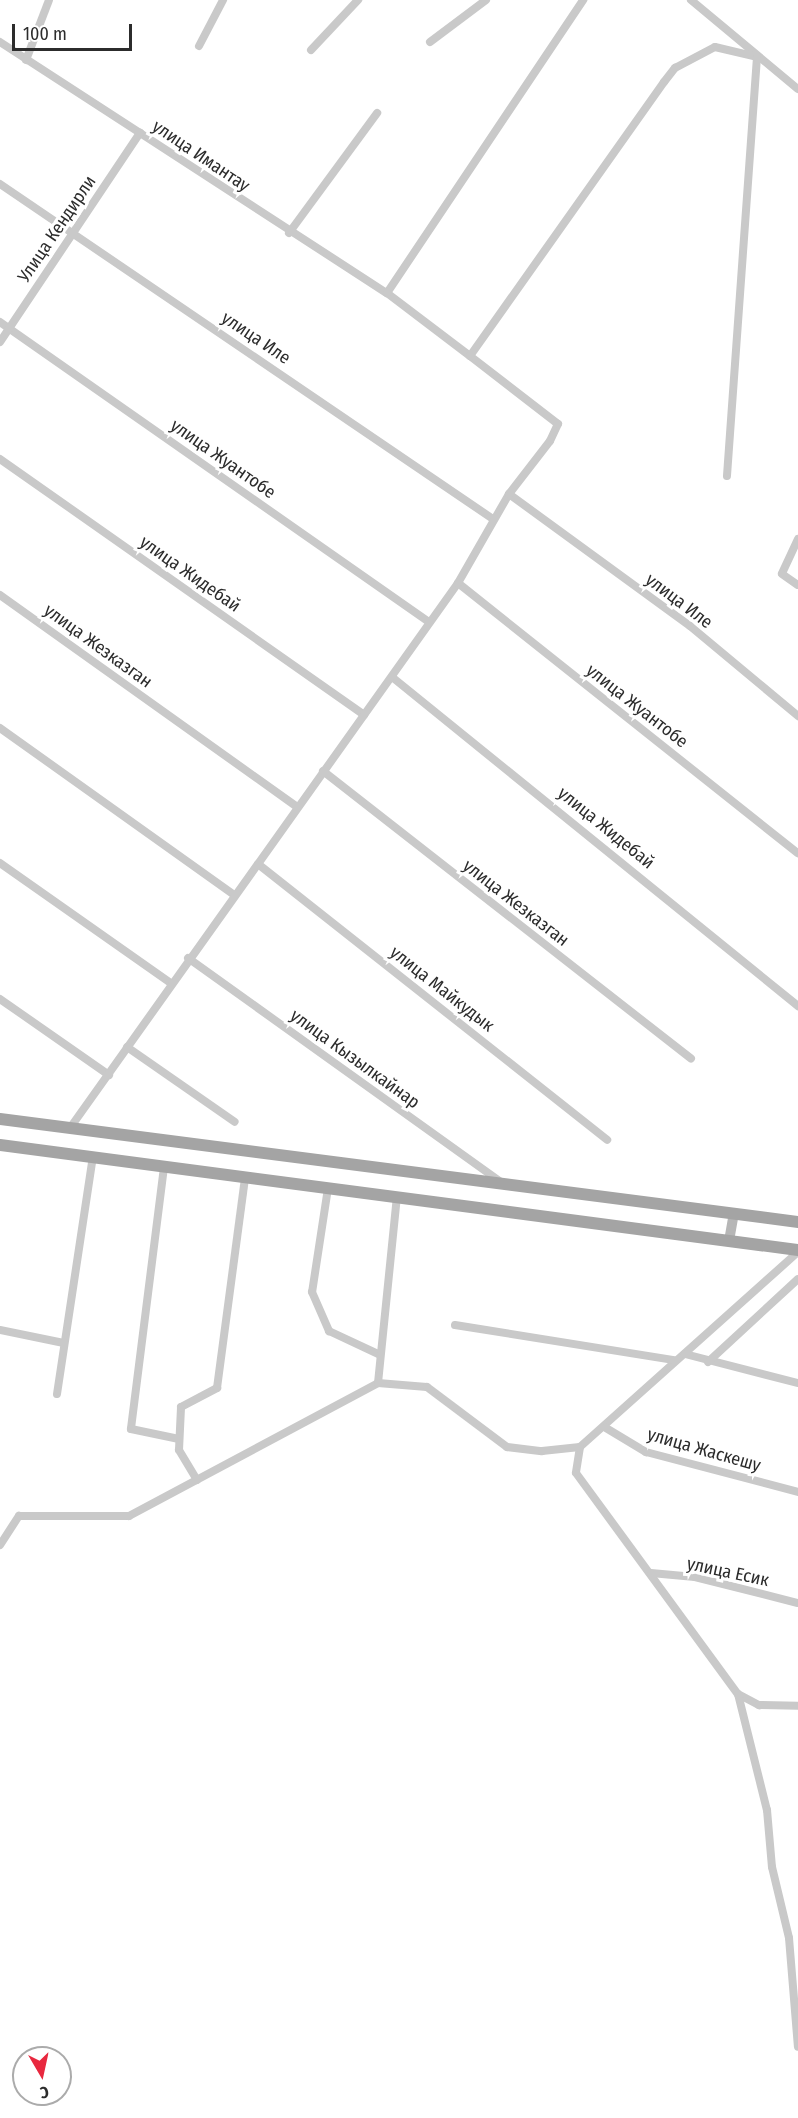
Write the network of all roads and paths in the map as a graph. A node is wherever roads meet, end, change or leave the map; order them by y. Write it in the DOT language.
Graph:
graph roads {
  1 [pos="49,0"];
  2 [pos="223,0"];
  3 [pos="358,0"];
  4 [pos="486,0"];
  5 [pos="583,0"];
  6 [pos="691,0"];
  7 [pos="0,42"];
  8 [pos="430,42"];
  9 [pos="199,46"];
  10 [pos="311,50"];
  11 [pos="757,57"];
  12 [pos="26,60"];
  13 [pos="798,89"];
  14 [pos="377,113"];
  15 [pos="140,133"];
  16 [pos="0,184"];
  17 [pos="71,232"];
  18 [pos="289,233"];
  19 [pos="387,293"];
  20 [pos="0,322"];
  21 [pos="10,328"];
  22 [pos="0,342"];
  23 [pos="470,356"];
  24 [pos="0,459"];
  25 [pos="727,476"];
  26 [pos="509,494"];
  27 [pos="493,519"];
  28 [pos="798,539"];
  29 [pos="458,583"];
  30 [pos="798,585"];
  31 [pos="0,595"];
  32 [pos="429,622"];
  33 [pos="392,677"];
  34 [pos="364,714"];
  35 [pos="798,716"];
  36 [pos="0,728"];
  37 [pos="323,771"];
  38 [pos="296,806"];
  39 [pos="798,853"];
  40 [pos="0,863"];
  41 [pos="258,864"];
  42 [pos="233,894"];
  43 [pos="188,958"];
  44 [pos="171,983"];
  45 [pos="0,999"];
  46 [pos="798,1006"];
  47 [pos="128,1047"];
  48 [pos="691,1058"];
  49 [pos="109,1074"];
  50 [pos="0,1119"];
  51 [pos="235,1122"];
  52 [pos="70,1128"];
  53 [pos="607,1140"];
  54 [pos="0,1145"];
  55 [pos="93,1157"];
  56 [pos="164,1167"];
  57 [pos="245,1177"];
  58 [pos="504,1184"];
  59 [pos="328,1188"];
  60 [pos="397,1197"];
  61 [pos="734,1214"];
  62 [pos="798,1222"];
  63 [pos="729,1241"];
  64 [pos="798,1251"];
  65 [pos="798,1279"];
  66 [pos="455,1325"];
  67 [pos="0,1330"];
  68 [pos="64,1343"];
  69 [pos="378,1354"];
  70 [pos="685,1354"];
  71 [pos="674,1360"];
  72 [pos="708,1362"];
  73 [pos="378,1383"];
  74 [pos="798,1383"];
  75 [pos="57,1394"];
  76 [pos="606,1428"];
  77 [pos="178,1439"];
  78 [pos="580,1447"];
  79 [pos="196,1480"];
  80 [pos="798,1492"];
  81 [pos="0,1545"];
  82 [pos="651,1573"];
  83 [pos="798,1603"];
  84 [pos="738,1694"];
  85 [pos="798,1706"];
  86 [pos="798,2047"];
  1 -- 12 [label="street"];
  2 -- 9 [label="street"];
  3 -- 10 [label="street"];
  4 -- 8 [label="street"];
  5 -- 19 [label="street"];
  6 -- 11 [label="street"];
  7 -- 12 [label="street, улица Имантау"];
  11 -- 13 [label="street"];
  11 -- 23 [label="street"];
  11 -- 25 [label="street"];
  12 -- 15 [label="street, улица Имантау"];
  14 -- 18 [label="street"];
  15 -- 17 [label="street, Улица Кендирли"];
  15 -- 18 [label="street, улица Имантау"];
  16 -- 17 [label="street, улица Иле"];
  17 -- 21 [label="street, Улица Кендирли"];
  17 -- 27 [label="street, улица Иле"];
  18 -- 19 [label="street, улица Имантау"];
  19 -- 23 [label="street, улица Имантау"];
  20 -- 21 [label="street, улица Жуантобе"];
  21 -- 22 [label="street, Улица Кендирли"];
  21 -- 32 [label="street, улица Жуантобе"];
  23 -- 26 [label="street, улица Имантау"];
  24 -- 34 [label="street, улица Жидебай"];
  26 -- 27 [label="street"];
  26 -- 35 [label="street, улица Иле"];
  27 -- 29 [label="street"];
  28 -- 30 [label="street"];
  29 -- 32 [label="street"];
  29 -- 39 [label="street, улица Жуантобе"];
  31 -- 38 [label="street, улица Жезказган"];
  32 -- 33 [label="street"];
  33 -- 34 [label="street"];
  33 -- 46 [label="street, улица Жидебай"];
  34 -- 37 [label="street"];
  36 -- 42 [label="street"];
  37 -- 38 [label="street"];
  37 -- 48 [label="street, улица Жезказган"];
  38 -- 41 [label="street"];
  40 -- 44 [label="street"];
  41 -- 42 [label="street"];
  41 -- 53 [label="street, улица Майкудык"];
  42 -- 43 [label="street"];
  43 -- 44 [label="street"];
  43 -- 58 [label="street, улица Кызылкайнар"];
  44 -- 47 [label="street"];
  45 -- 49 [label="street"];
  47 -- 49 [label="street"];
  47 -- 51 [label="street"];
  49 -- 52 [label="street"];
  50 -- 52 [label="main road"];
  52 -- 58 [label="main road"];
  54 -- 55 [label="main road"];
  55 -- 56 [label="main road"];
  55 -- 68 [label="street"];
  56 -- 57 [label="main road"];
  56 -- 77 [label="street"];
  57 -- 59 [label="main road"];
  57 -- 77 [label="street"];
  58 -- 61 [label="main road"];
  59 -- 60 [label="main road"];
  59 -- 69 [label="street"];
  60 -- 63 [label="main road"];
  60 -- 69 [label="street"];
  61 -- 62 [label="main road"];
  61 -- 63 [label="main road"];
  63 -- 64 [label="main road"];
  64 -- 70 [label="street"];
  65 -- 72 [label="street"];
  66 -- 71 [label="street"];
  67 -- 68 [label="street"];
  68 -- 75 [label="street"];
  69 -- 73 [label="street"];
  70 -- 71 [label="street"];
  70 -- 72 [label="street"];
  71 -- 76 [label="street"];
  72 -- 74 [label="street"];
  73 -- 78 [label="street"];
  73 -- 79 [label="street"];
  76 -- 78 [label="street"];
  76 -- 80 [label="street, улица Жаскешу"];
  77 -- 79 [label="street"];
  78 -- 82 [label="street"];
  79 -- 81 [label="street"];
  82 -- 83 [label="street, улица Есик"];
  82 -- 84 [label="street"];
  84 -- 85 [label="street"];
  84 -- 86 [label="street"];
}
